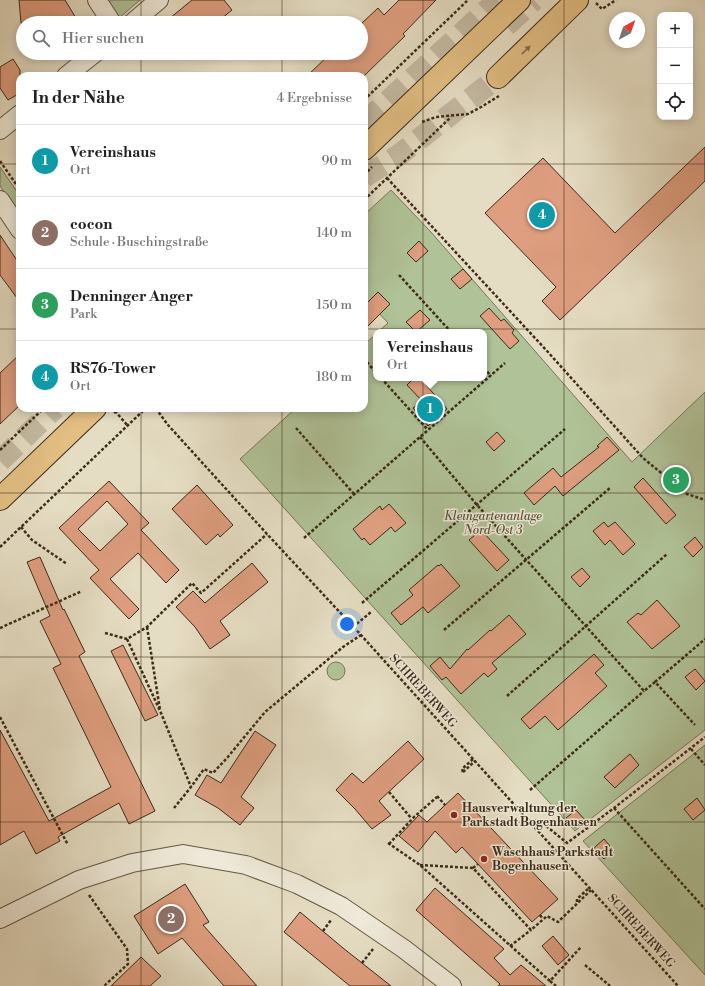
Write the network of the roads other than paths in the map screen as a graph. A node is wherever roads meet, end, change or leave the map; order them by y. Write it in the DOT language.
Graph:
graph roads {
  1 [pos="97,0"];
  2 [pos="159,0"];
  3 [pos="519,0"];
  4 [pos="586,1"];
  5 [pos="107,16"];
  6 [pos="140,16"];
  7 [pos="86,60"];
  8 [pos="71,72"];
  9 [pos="498,77"];
  10 [pos="16,117"];
  11 [pos="0,130"];
  12 [pos="369,157"];
  13 [pos="0,200"];
  14 [pos="16,224"];
  15 [pos="103,412"];
  16 [pos="0,499"];
  17 [pos="0,919"];
  18 [pos="452,986"];
  1 -- 5 [label="street"];
  2 -- 6 [label="street"];
  3 -- 12 [label="main road"];
  9 -- 4 [label="main road, one-way"];
  7 -- 8 [label="street"];
  10 -- 11 [label="street"];
  13 -- 14 [label="street"];
  15 -- 16 [label="main road"];
  17 -- 18 [label="street"];
}
